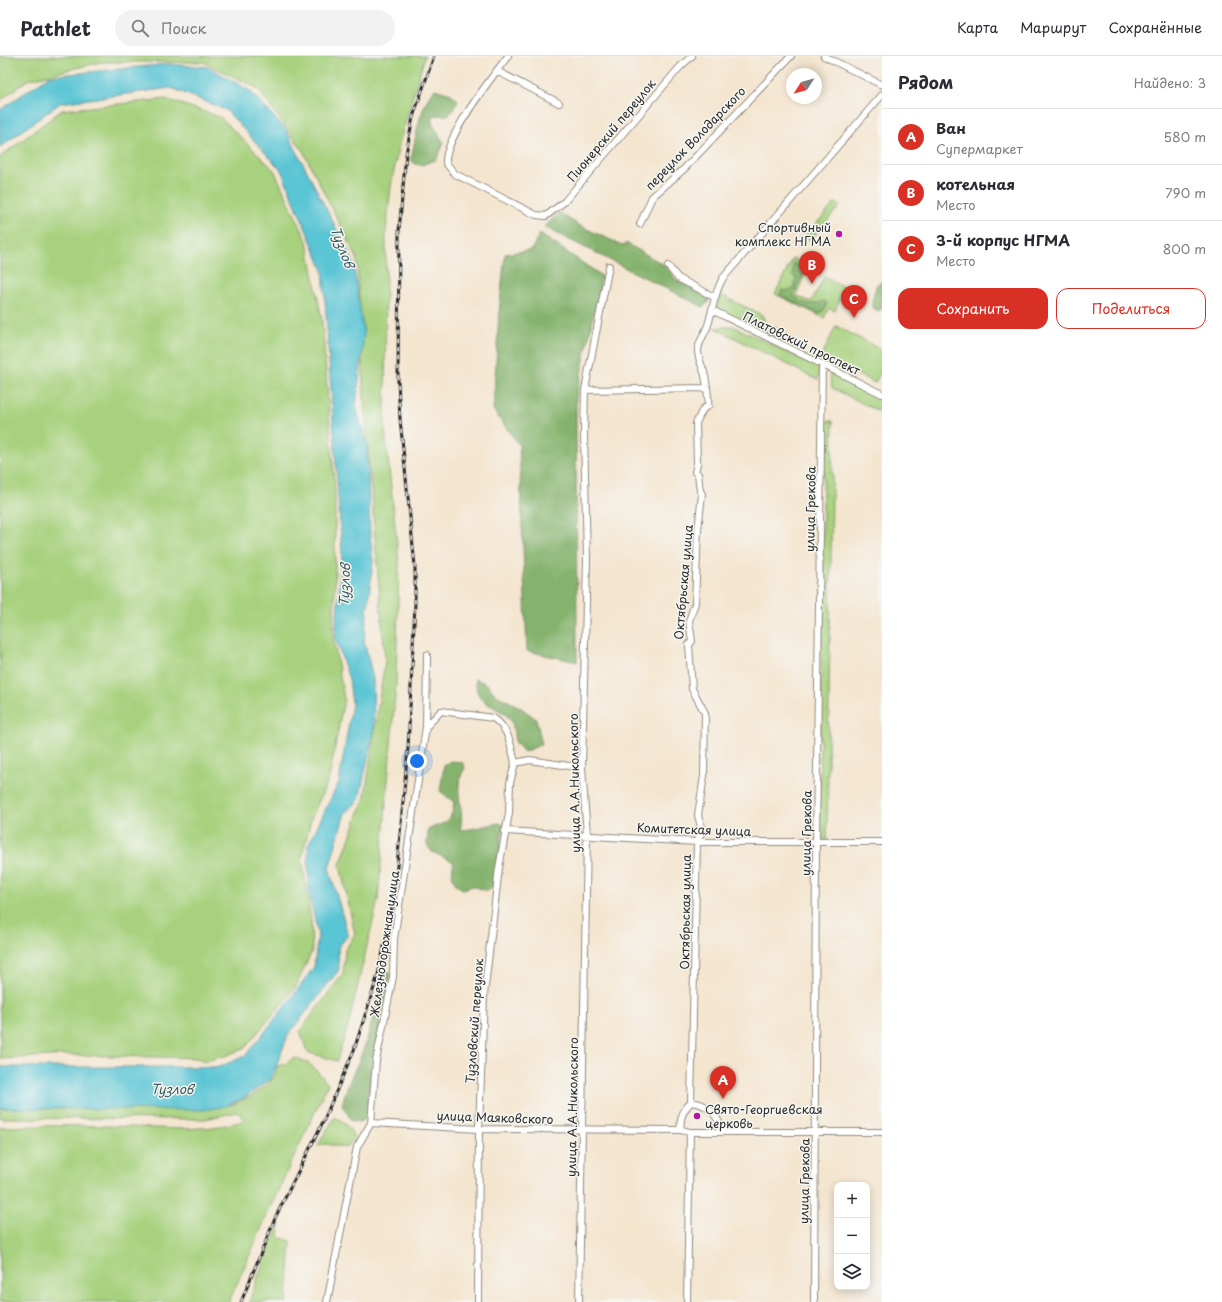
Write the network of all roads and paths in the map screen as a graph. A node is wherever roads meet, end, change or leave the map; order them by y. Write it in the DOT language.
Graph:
graph roads {
  1 [pos="508,56"];
  2 [pos="692,56"];
  3 [pos="790,56"];
  4 [pos="824,56"];
  5 [pos="497,71"];
  6 [pos="882,85"];
  7 [pos="882,95"];
  8 [pos="559,103"];
  9 [pos="640,224"];
  10 [pos="609,266"];
  11 [pos="668,266"];
  12 [pos="714,297"];
  13 [pos="712,310"];
  14 [pos="822,365"];
  15 [pos="705,388"];
  16 [pos="586,390"];
  17 [pos="882,394"];
  18 [pos="427,655"];
  19 [pos="426,727"];
  20 [pos="515,763"];
  21 [pos="582,768"];
  22 [pos="505,832"];
  23 [pos="587,835"];
  24 [pos="698,842"];
  25 [pos="882,842"];
  26 [pos="816,843"];
  27 [pos="691,1102"];
  28 [pos="371,1124"];
  29 [pos="479,1129"];
  30 [pos="681,1130"];
  31 [pos="583,1131"];
  32 [pos="690,1132"];
  33 [pos="724,1132"];
  34 [pos="815,1132"];
  35 [pos="882,1132"];
  36 [pos="327,1302"];
  37 [pos="478,1302"];
  38 [pos="579,1302"];
  39 [pos="687,1302"];
  40 [pos="814,1302"];
  1 -- 5 [label="street"];
  2 -- 5 [label="street, Пионерский переулок"];
  3 -- 9 [label="street, переулок Володарского"];
  4 -- 6 [label="street"];
  5 -- 8 [label="street"];
  7 -- 12 [label="street, Октябрьская улица"];
  10 -- 16 [label="street, улица А.А.Никольского"];
  11 -- 12 [label="street"];
  12 -- 13 [label="street, Октябрьская улица"];
  13 -- 14 [label="street, Платовский проспект"];
  13 -- 15 [label="street, Октябрьская улица"];
  14 -- 17 [label="street, Платовский проспект"];
  14 -- 26 [label="street, улица Грекова"];
  15 -- 16 [label="street"];
  15 -- 24 [label="street, Октябрьская улица"];
  16 -- 21 [label="street, улица А.А.Никольского"];
  18 -- 19 [label="street, Железнодорожная улица"];
  19 -- 20 [label="street"];
  19 -- 28 [label="street, Железнодорожная улица"];
  20 -- 21 [label="street"];
  20 -- 22 [label="street, Тузловский переулок"];
  21 -- 23 [label="street, улица А.А.Никольского"];
  22 -- 23 [label="street, Комитетская улица"];
  22 -- 29 [label="street, Тузловский переулок"];
  23 -- 24 [label="street, Комитетская улица"];
  23 -- 31 [label="street, улица А.А.Никольского"];
  24 -- 26 [label="street, Комитетская улица"];
  24 -- 27 [label="street, Октябрьская улица"];
  25 -- 26 [label="street, Комитетская улица"];
  26 -- 34 [label="street, улица Грекова"];
  27 -- 30 [label="street"];
  27 -- 33 [label="street"];
  28 -- 29 [label="street, улица Маяковского"];
  28 -- 36 [label="street, Железнодорожная улица"];
  29 -- 31 [label="street, улица Маяковского"];
  29 -- 37 [label="street, Тузловский переулок"];
  30 -- 31 [label="street, улица Маяковского"];
  30 -- 32 [label="street, улица Маяковского"];
  31 -- 38 [label="street, улица А.А.Никольского"];
  32 -- 33 [label="street, улица Маяковского"];
  32 -- 39 [label="street"];
  33 -- 34 [label="street, улица Маяковского"];
  34 -- 35 [label="street, улица Маяковского"];
  34 -- 40 [label="street, улица Грекова"];
}
